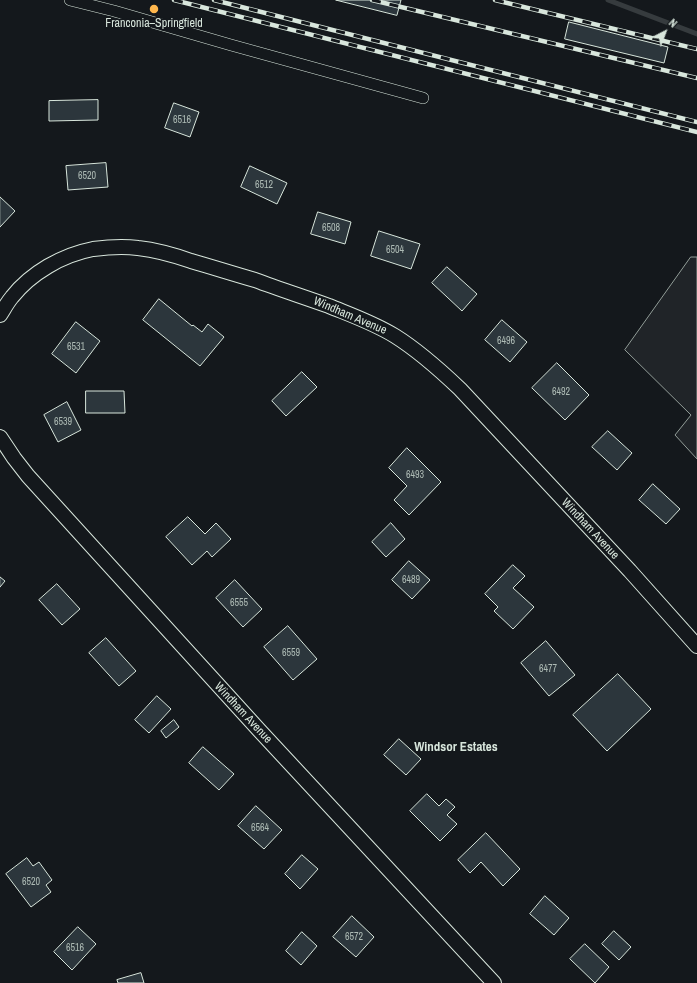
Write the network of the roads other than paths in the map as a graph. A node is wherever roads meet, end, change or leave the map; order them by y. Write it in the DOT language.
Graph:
graph roads {
  1 [pos="70,0"];
  2 [pos="423,98"];
  3 [pos="0,315"];
  4 [pos="0,437"];
  5 [pos="697,646"];
  6 [pos="494,983"];
  1 -- 2 [label="street"];
  3 -- 5 [label="street, Windham Avenue"];
  4 -- 6 [label="street, Windham Avenue"];
}
